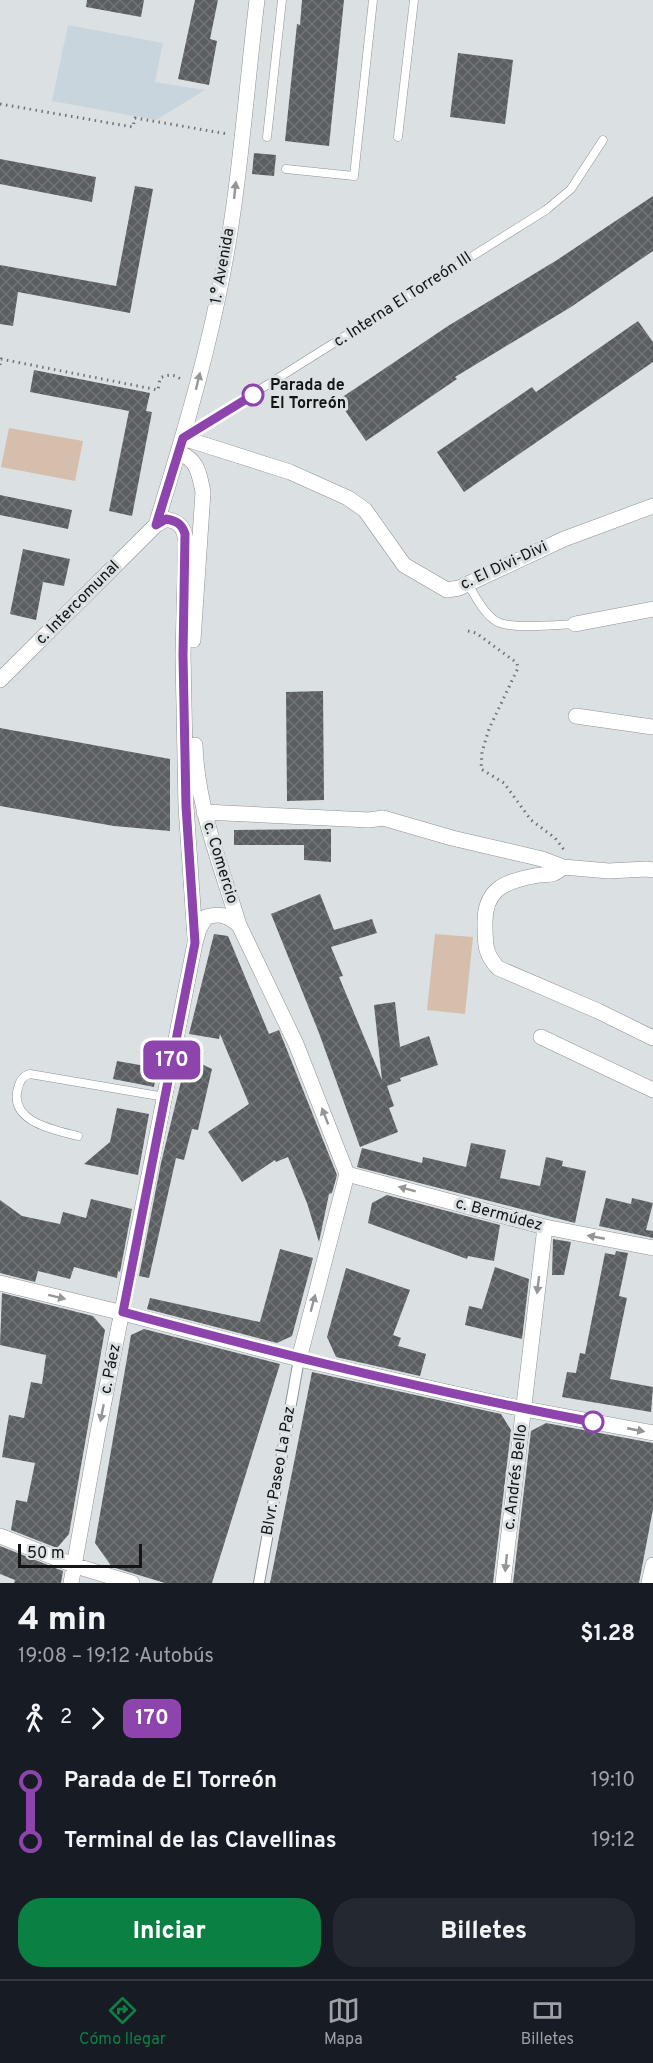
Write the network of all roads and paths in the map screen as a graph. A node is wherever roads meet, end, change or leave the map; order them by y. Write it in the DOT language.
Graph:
graph roads {
  1 [pos="257,0"];
  2 [pos="282,0"];
  3 [pos="373,0"];
  4 [pos="414,0"];
  5 [pos="0,104"];
  6 [pos="241,137"];
  7 [pos="267,137"];
  8 [pos="398,137"];
  9 [pos="603,140"];
  10 [pos="286,169"];
  11 [pos="0,365"];
  12 [pos="194,399"];
  13 [pos="181,445"];
  14 [pos="653,506"];
  15 [pos="156,525"];
  16 [pos="183,528"];
  17 [pos="199,546"];
  18 [pos="468,584"];
  19 [pos="653,609"];
  20 [pos="575,624"];
  21 [pos="468,631"];
  22 [pos="0,680"];
  23 [pos="576,716"];
  24 [pos="653,727"];
  25 [pos="204,812"];
  26 [pos="566,867"];
  27 [pos="653,870"];
  28 [pos="239,925"];
  29 [pos="195,943"];
  30 [pos="542,1037"];
  31 [pos="653,1038"];
  32 [pos="653,1090"];
  33 [pos="165,1097"];
  34 [pos="78,1136"];
  35 [pos="347,1174"];
  36 [pos="545,1227"];
  37 [pos="653,1248"];
  38 [pos="0,1283"];
  39 [pos="123,1312"];
  40 [pos="298,1359"];
  41 [pos="524,1408"];
  42 [pos="653,1433"];
  43 [pos="0,1536"];
  44 [pos="653,1565"];
  45 [pos="76,1566"];
  46 [pos="71,1583"];
  47 [pos="132,1583"];
  48 [pos="259,1583"];
  49 [pos="503,1583"];
  50 [pos="649,1583"];
  1 -- 6 [label="street, 1.° Avenida"];
  2 -- 7 [label="lane"];
  3 -- 10 [label="lane"];
  4 -- 8 [label="lane"];
  5 -- 6 [label="path"];
  12 -- 6 [label="street, 1.° Avenida, one-way"];
  9 -- 13 [label="lane, c. Interna El Torreón III"];
  11 -- 12 [label="path"];
  12 -- 13 [label="street, 1.° Avenida"];
  13 -- 15 [label="street, 1.° Avenida"];
  13 -- 17 [label="street, c. Comercio"];
  13 -- 18 [label="street, c. El Divi-Divi"];
  14 -- 18 [label="street, c. El Divi-Divi"];
  15 -- 16 [label="street"];
  15 -- 22 [label="street, c. Intercomunal"];
  16 -- 17 [label="street"];
  16 -- 29 [label="street"];
  17 -- 25 [label="street, c. Comercio"];
  18 -- 20 [label="lane"];
  19 -- 20 [label="street"];
  21 -- 26 [label="path"];
  23 -- 24 [label="street"];
  25 -- 26 [label="street"];
  25 -- 28 [label="street, c. Comercio"];
  26 -- 27 [label="street"];
  26 -- 31 [label="street"];
  28 -- 29 [label="street, c. Comercio"];
  35 -- 28 [label="street, c. Comercio, one-way"];
  29 -- 33 [label="street, c. Páez"];
  30 -- 32 [label="street"];
  33 -- 34 [label="lane"];
  33 -- 39 [label="street, c. Páez"];
  36 -- 35 [label="street, c. Bermúdez, one-way"];
  40 -- 35 [label="street, one-way"];
  37 -- 36 [label="street, c. Bermúdez, one-way"];
  36 -- 41 [label="street, c. Andrés Bello, one-way"];
  38 -- 39 [label="street, one-way"];
  39 -- 40 [label="street"];
  39 -- 45 [label="street, c. Páez, one-way"];
  40 -- 41 [label="street"];
  40 -- 48 [label="street, Blvr. Paseo La Paz"];
  41 -- 42 [label="street, one-way"];
  41 -- 49 [label="street, c. Andrés Bello, one-way"];
  43 -- 45 [label="street"];
  44 -- 50 [label="street"];
  45 -- 46 [label="street, c. Páez"];
  45 -- 47 [label="street"];
}
